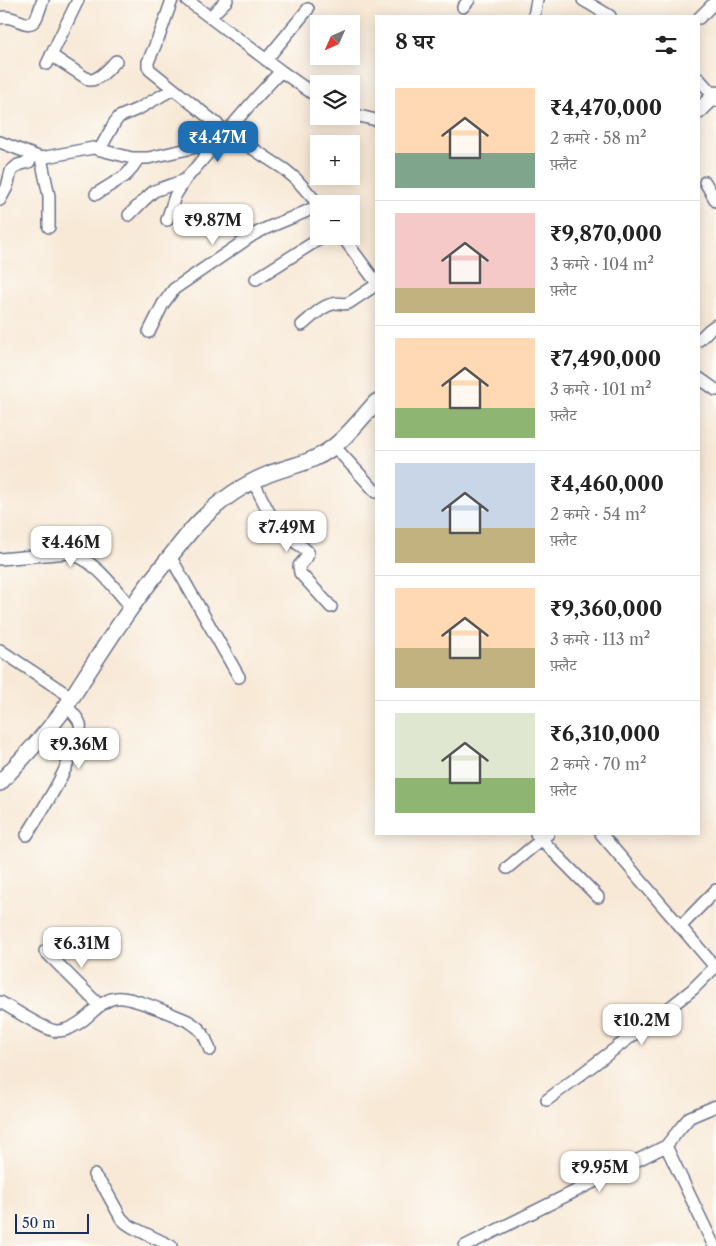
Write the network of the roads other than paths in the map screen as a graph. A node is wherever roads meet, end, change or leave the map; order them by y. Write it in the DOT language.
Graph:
graph roads {
  1 [pos="43,0"];
  2 [pos="78,0"];
  3 [pos="172,0"];
  4 [pos="187,0"];
  5 [pos="227,0"];
  6 [pos="537,0"];
  7 [pos="582,0"];
  8 [pos="716,1"];
  9 [pos="308,9"];
  10 [pos="534,15"];
  11 [pos="608,15"];
  12 [pos="210,17"];
  13 [pos="700,17"];
  14 [pos="0,18"];
  15 [pos="266,60"];
  16 [pos="116,62"];
  17 [pos="281,71"];
  18 [pos="700,80"];
  19 [pos="173,89"];
  20 [pos="310,92"];
  21 [pos="715,97"];
  22 [pos="700,110"];
  23 [pos="360,116"];
  24 [pos="375,120"];
  25 [pos="227,132"];
  26 [pos="0,142"];
  27 [pos="219,142"];
  28 [pos="100,150"];
  29 [pos="37,157"];
  30 [pos="138,159"];
  31 [pos="185,180"];
  32 [pos="704,182"];
  33 [pos="96,194"];
  34 [pos="0,200"];
  35 [pos="716,201"];
  36 [pos="129,215"];
  37 [pos="167,220"];
  38 [pos="49,227"];
  39 [pos="310,245"];
  40 [pos="348,245"];
  41 [pos="256,279"];
  42 [pos="375,283"];
  43 [pos="375,285"];
  44 [pos="302,325"];
  45 [pos="716,325"];
  46 [pos="149,332"];
  47 [pos="700,339"];
  48 [pos="700,379"];
  49 [pos="716,390"];
  50 [pos="375,403"];
  51 [pos="334,446"];
  52 [pos="253,481"];
  53 [pos="375,491"];
  54 [pos="170,556"];
  55 [pos="0,559"];
  56 [pos="131,607"];
  57 [pos="331,607"];
  58 [pos="0,650"];
  59 [pos="239,677"];
  60 [pos="69,702"];
  61 [pos="0,783"];
  62 [pos="27,835"];
  63 [pos="602,835"];
  64 [pos="542,836"];
  65 [pos="507,868"];
  66 [pos="716,890"];
  67 [pos="598,897"];
  68 [pos="680,927"];
  69 [pos="45,951"];
  70 [pos="714,963"];
  71 [pos="0,1002"];
  72 [pos="100,1006"];
  73 [pos="210,1050"];
  74 [pos="547,1100"];
  75 [pos="716,1106"];
  76 [pos="666,1146"];
  77 [pos="94,1175"];
  78 [pos="171,1246"];
  79 [pos="465,1246"];
  80 [pos="714,1246"];
  1 -- 14 [label="street"];
  2 -- 16 [label="street"];
  3 -- 19 [label="street"];
  4 -- 12 [label="street"];
  5 -- 12 [label="street"];
  6 -- 10 [label="street"];
  7 -- 11 [label="street"];
  8 -- 13 [label="street"];
  9 -- 15 [label="street"];
  12 -- 15 [label="street"];
  15 -- 17 [label="street"];
  17 -- 20 [label="street"];
  17 -- 25 [label="street"];
  18 -- 21 [label="street"];
  19 -- 25 [label="street"];
  19 -- 28 [label="street"];
  21 -- 22 [label="street"];
  23 -- 24 [label="street"];
  25 -- 27 [label="street"];
  25 -- 46 [label="street"];
  26 -- 29 [label="street"];
  27 -- 30 [label="street"];
  27 -- 31 [label="street"];
  28 -- 29 [label="street"];
  28 -- 30 [label="street"];
  29 -- 34 [label="street"];
  29 -- 38 [label="street"];
  30 -- 33 [label="street"];
  31 -- 36 [label="street"];
  31 -- 37 [label="street"];
  32 -- 35 [label="street"];
  39 -- 41 [label="street"];
  40 -- 42 [label="street"];
  43 -- 44 [label="street"];
  45 -- 47 [label="street"];
  48 -- 49 [label="street"];
  50 -- 51 [label="street"];
  51 -- 52 [label="street"];
  51 -- 53 [label="street"];
  52 -- 54 [label="street"];
  52 -- 57 [label="street"];
  54 -- 56 [label="street"];
  54 -- 59 [label="street"];
  55 -- 56 [label="street"];
  56 -- 60 [label="street"];
  58 -- 60 [label="street"];
  60 -- 61 [label="street"];
  60 -- 62 [label="street"];
  63 -- 68 [label="street"];
  64 -- 65 [label="street"];
  64 -- 67 [label="street"];
  66 -- 68 [label="street"];
  68 -- 70 [label="street"];
  69 -- 72 [label="street"];
  70 -- 74 [label="street"];
  71 -- 72 [label="street"];
  72 -- 73 [label="street"];
  75 -- 76 [label="street"];
  76 -- 79 [label="street"];
  76 -- 80 [label="street"];
  77 -- 78 [label="street"];
}
